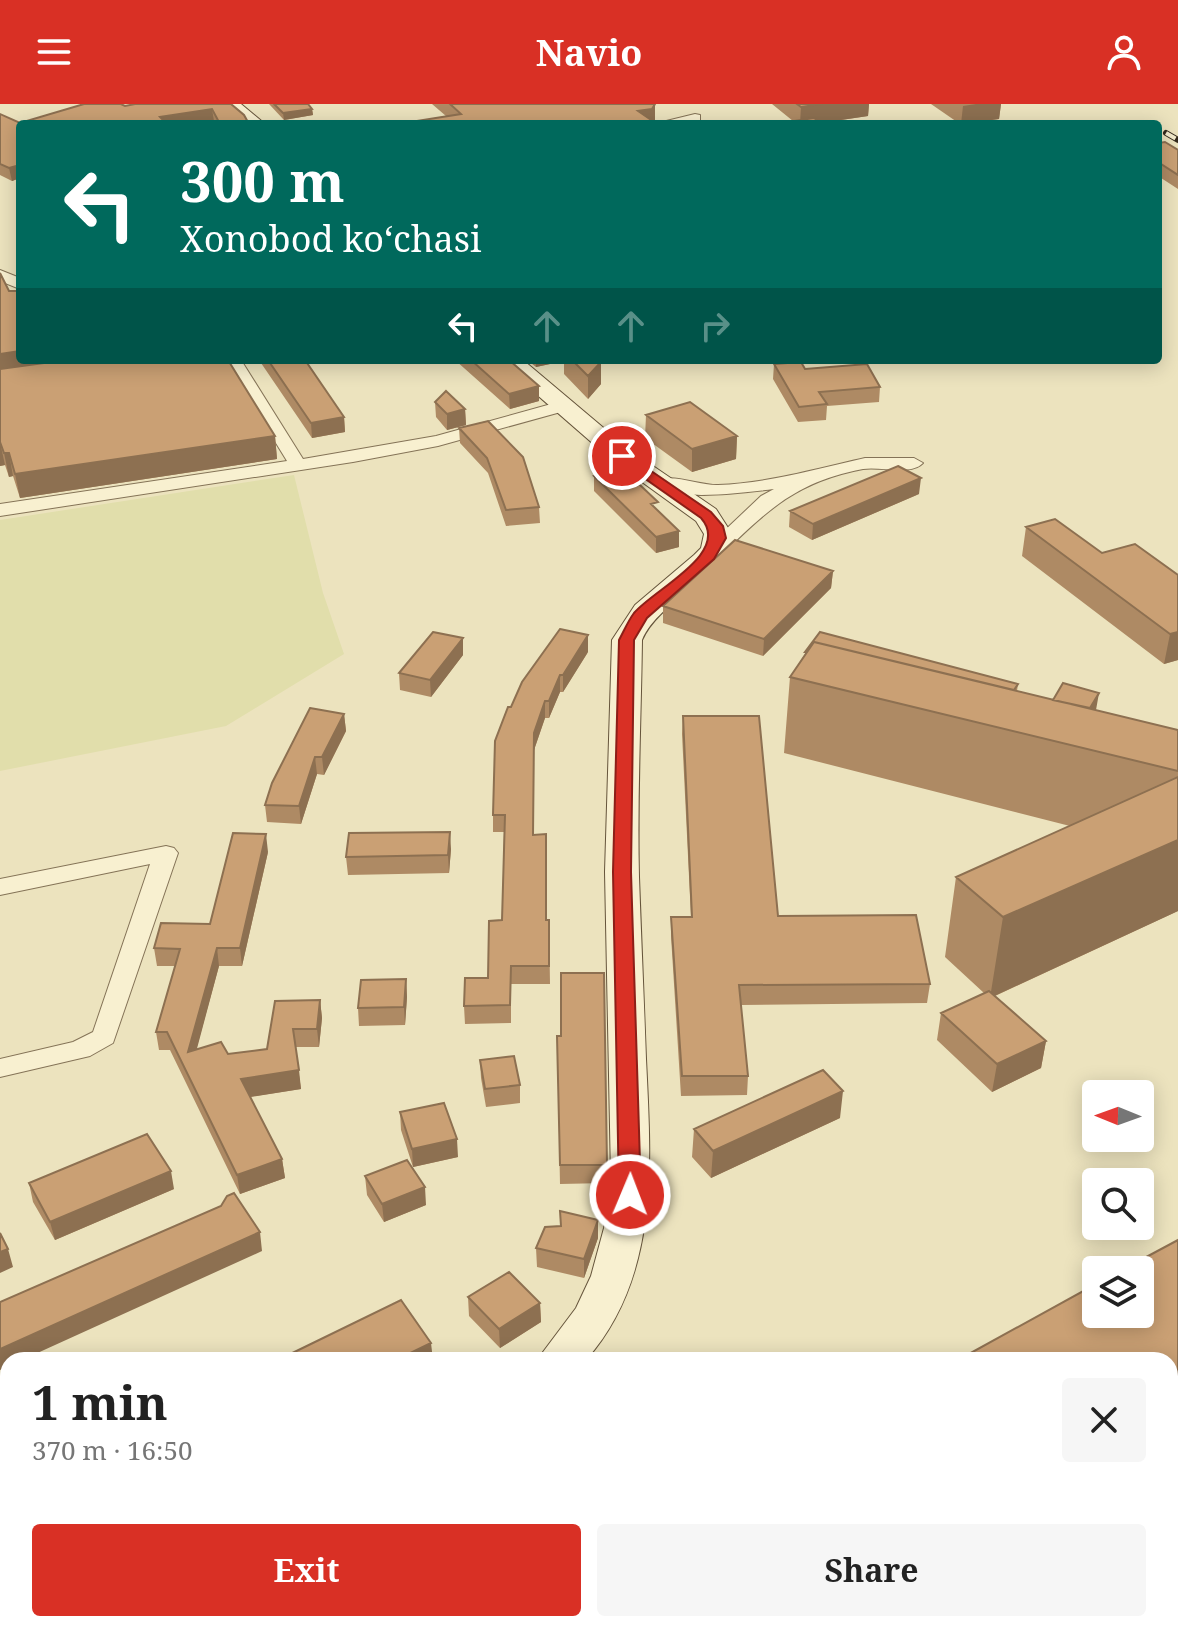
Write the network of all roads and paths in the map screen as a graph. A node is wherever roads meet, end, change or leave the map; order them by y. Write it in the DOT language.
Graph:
graph roads {
  1 [pos="229,104"];
  2 [pos="695,118"];
  3 [pos="250,120"];
  4 [pos="684,120"];
  5 [pos="0,275"];
  6 [pos="12,284"];
  7 [pos="235,364"];
  8 [pos="514,364"];
  9 [pos="562,406"];
  10 [pos="914,463"];
  11 [pos="298,465"];
  12 [pos="805,479"];
  13 [pos="661,484"];
  14 [pos="0,510"];
  15 [pos="709,556"];
  16 [pos="0,887"];
  17 [pos="0,1068"];
  18 [pos="567,1352"];
  1 -- 3 [label="main road"];
  2 -- 4 [label="street"];
  5 -- 6 [label="street"];
  7 -- 11 [label="street"];
  8 -- 9 [label="main road"];
  9 -- 11 [label="street"];
  9 -- 13 [label="main road"];
  10 -- 12 [label="street"];
  11 -- 14 [label="street"];
  12 -- 13 [label="street"];
  12 -- 15 [label="street"];
  13 -- 15 [label="main road"];
  15 -- 18 [label="main road"];
  16 -- 17 [label="street"];
}
